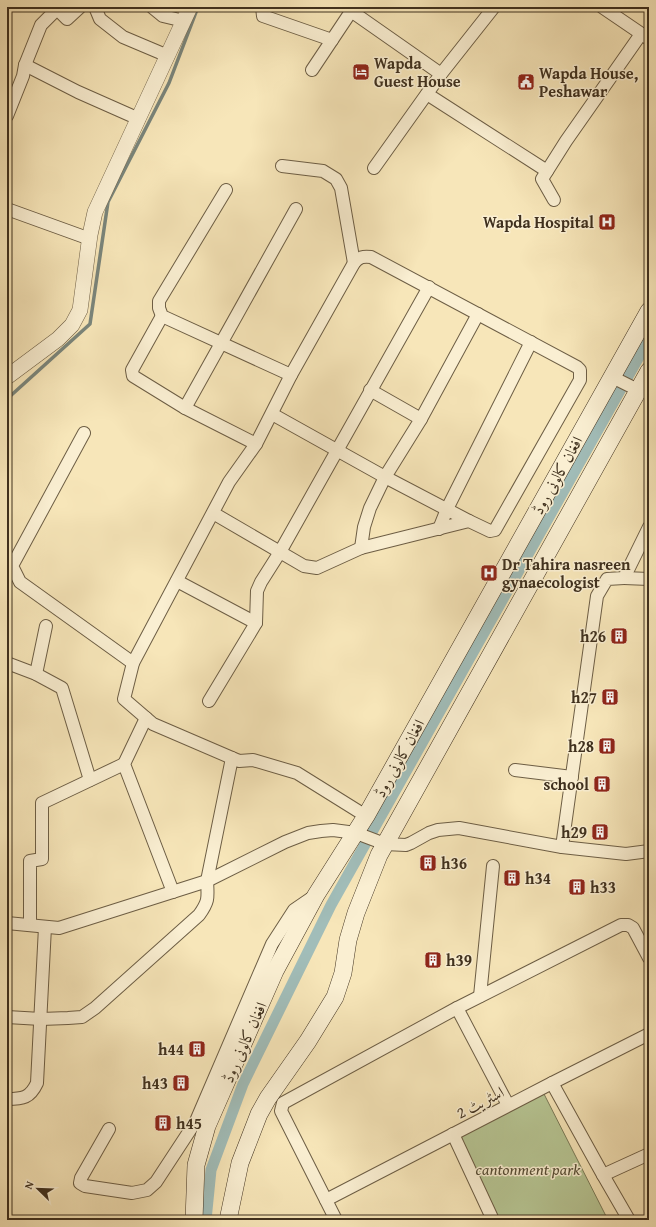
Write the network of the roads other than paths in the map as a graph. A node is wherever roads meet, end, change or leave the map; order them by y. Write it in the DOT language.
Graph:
graph roads {
  1 [pos="80,7"];
  2 [pos="94,7"];
  3 [pos="152,7"];
  4 [pos="262,7"];
  5 [pos="494,7"];
  6 [pos="602,7"];
  7 [pos="353,9"];
  8 [pos="187,14"];
  9 [pos="645,36"];
  10 [pos="332,40"];
  11 [pos="168,56"];
  12 [pos="25,65"];
  13 [pos="312,70"];
  14 [pos="441,74"];
  15 [pos="427,94"];
  16 [pos="7,116"];
  17 [pos="139,119"];
  18 [pos="282,166"];
  19 [pos="374,168"];
  20 [pos="547,171"];
  21 [pos="226,190"];
  22 [pos="554,200"];
  23 [pos="7,209"];
  24 [pos="296,209"];
  25 [pos="90,240"];
  26 [pos="354,263"];
  27 [pos="429,287"];
  28 [pos="649,311"];
  29 [pos="478,314"];
  30 [pos="162,316"];
  31 [pos="531,342"];
  32 [pos="222,344"];
  33 [pos="649,371"];
  34 [pos="291,375"];
  35 [pos="7,377"];
  36 [pos="612,377"];
  37 [pos="370,390"];
  38 [pos="638,390"];
  39 [pos="185,408"];
  40 [pos="272,414"];
  41 [pos="420,419"];
  42 [pos="84,433"];
  43 [pos="256,444"];
  44 [pos="337,450"];
  45 [pos="385,477"];
  46 [pos="447,509"];
  47 [pos="213,513"];
  48 [pos="469,521"];
  49 [pos="649,527"];
  50 [pos="439,529"];
  51 [pos="362,548"];
  52 [pos="280,552"];
  53 [pos="624,578"];
  54 [pos="649,579"];
  55 [pos="177,581"];
  56 [pos="256,623"];
  57 [pos="46,626"];
  58 [pos="7,662"];
  59 [pos="133,663"];
  60 [pos="36,674"];
  61 [pos="209,701"];
  62 [pos="146,718"];
  63 [pos="232,758"];
  64 [pos="124,764"];
  65 [pos="514,770"];
  66 [pos="572,777"];
  67 [pos="90,780"];
  68 [pos="366,816"];
  69 [pos="359,834"];
  70 [pos="381,842"];
  71 [pos="562,846"];
  72 [pos="649,851"];
  73 [pos="493,866"];
  74 [pos="207,881"];
  75 [pos="173,892"];
  76 [pos="316,895"];
  77 [pos="7,923"];
  78 [pos="30,926"];
  79 [pos="46,927"];
  80 [pos="649,958"];
  81 [pos="480,996"];
  82 [pos="457,1008"];
  83 [pos="7,1017"];
  84 [pos="41,1019"];
  85 [pos="649,1034"];
  86 [pos="552,1083"];
  87 [pos="7,1099"];
  88 [pos="508,1105"];
  89 [pos="109,1129"];
  90 [pos="453,1134"];
  91 [pos="649,1154"];
  92 [pos="603,1175"];
  93 [pos="326,1200"];
  94 [pos="194,1220"];
  95 [pos="228,1220"];
  96 [pos="336,1220"];
  97 [pos="494,1220"];
  98 [pos="630,1220"];
  1 -- 12 [label="street"];
  2 -- 11 [label="street"];
  3 -- 8 [label="street"];
  4 -- 10 [label="street"];
  5 -- 14 [label="street"];
  6 -- 9 [label="street"];
  7 -- 10 [label="street"];
  7 -- 14 [label="street"];
  8 -- 11 [label="street"];
  9 -- 20 [label="street"];
  10 -- 13 [label="street"];
  11 -- 17 [label="street"];
  12 -- 16 [label="street"];
  12 -- 17 [label="street"];
  14 -- 15 [label="street"];
  15 -- 19 [label="street"];
  15 -- 20 [label="street"];
  17 -- 25 [label="street"];
  18 -- 26 [label="street"];
  20 -- 22 [label="street"];
  21 -- 30 [label="street"];
  23 -- 25 [label="street"];
  24 -- 32 [label="street"];
  25 -- 35 [label="street"];
  26 -- 27 [label="street"];
  26 -- 34 [label="street"];
  27 -- 29 [label="street"];
  27 -- 37 [label="street"];
  28 -- 36 [label="main road, افغان کالونی روڈ"];
  29 -- 31 [label="street"];
  29 -- 41 [label="street"];
  30 -- 32 [label="street"];
  30 -- 39 [label="street"];
  31 -- 46 [label="street"];
  31 -- 48 [label="street"];
  32 -- 34 [label="street"];
  32 -- 39 [label="street"];
  33 -- 38 [label="main road"];
  34 -- 40 [label="street"];
  36 -- 38 [label="street"];
  36 -- 68 [label="main road, افغان کالونی روڈ"];
  37 -- 41 [label="street"];
  37 -- 44 [label="street"];
  38 -- 70 [label="main road"];
  39 -- 43 [label="street"];
  40 -- 43 [label="street"];
  40 -- 44 [label="street"];
  41 -- 45 [label="street"];
  42 -- 59 [label="street"];
  43 -- 47 [label="street"];
  44 -- 45 [label="street"];
  44 -- 52 [label="street"];
  45 -- 46 [label="street"];
  45 -- 51 [label="street"];
  46 -- 48 [label="street"];
  46 -- 50 [label="street"];
  47 -- 52 [label="street"];
  47 -- 55 [label="street"];
  48 -- 50 [label="street"];
  49 -- 53 [label="street"];
  50 -- 51 [label="street"];
  51 -- 52 [label="street"];
  52 -- 56 [label="street"];
  53 -- 54 [label="street"];
  53 -- 66 [label="street"];
  55 -- 56 [label="street"];
  55 -- 59 [label="street"];
  56 -- 61 [label="street"];
  57 -- 60 [label="street"];
  58 -- 60 [label="street"];
  59 -- 62 [label="street"];
  60 -- 67 [label="street"];
  62 -- 63 [label="street"];
  62 -- 64 [label="street"];
  63 -- 68 [label="street"];
  63 -- 74 [label="street"];
  64 -- 67 [label="street"];
  64 -- 75 [label="street"];
  65 -- 66 [label="street"];
  66 -- 71 [label="street"];
  67 -- 78 [label="street"];
  68 -- 69 [label="main road, افغان کالونی روڈ"];
  69 -- 70 [label="street"];
  69 -- 74 [label="street"];
  69 -- 76 [label="main road, افغان کالونی روڈ"];
  70 -- 71 [label="street"];
  70 -- 95 [label="main road"];
  71 -- 72 [label="street"];
  73 -- 81 [label="street"];
  74 -- 75 [label="street"];
  74 -- 84 [label="street"];
  75 -- 79 [label="street"];
  76 -- 89 [label="street"];
  76 -- 94 [label="main road, افغان کالونی روڈ"];
  77 -- 78 [label="street"];
  78 -- 79 [label="street"];
  79 -- 84 [label="street"];
  80 -- 81 [label="street"];
  81 -- 82 [label="street"];
  82 -- 88 [label="street"];
  82 -- 93 [label="street"];
  83 -- 84 [label="street"];
  84 -- 87 [label="street"];
  85 -- 86 [label="street, اسٹریٹ 2"];
  86 -- 88 [label="street, اسٹریٹ 2"];
  86 -- 92 [label="street"];
  88 -- 90 [label="street, اسٹریٹ 2"];
  90 -- 93 [label="street, اسٹریٹ 2"];
  90 -- 97 [label="street"];
  91 -- 92 [label="street"];
  92 -- 98 [label="street"];
  93 -- 96 [label="street"];
}
